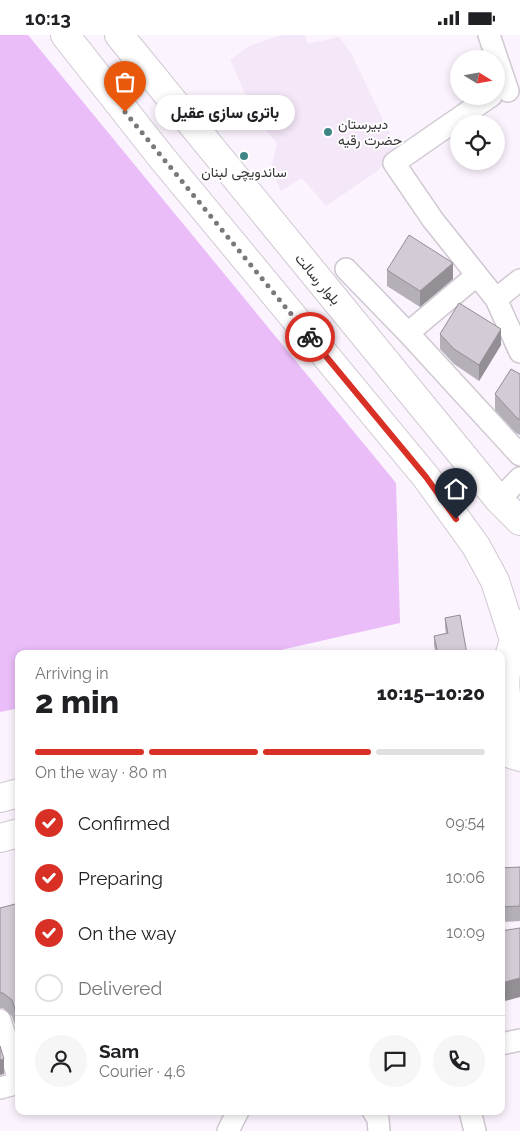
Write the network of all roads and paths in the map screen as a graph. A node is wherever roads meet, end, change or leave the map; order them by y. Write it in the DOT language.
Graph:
graph roads {
  1 [pos="65,35"];
  2 [pos="119,35"];
  3 [pos="489,35"];
  4 [pos="493,50"];
  5 [pos="484,105"];
  6 [pos="346,269"];
  7 [pos="477,275"];
  8 [pos="520,281"];
  9 [pos="496,299"];
  10 [pos="408,333"];
  11 [pos="520,352"];
  12 [pos="520,455"];
  13 [pos="520,478"];
  14 [pos="499,500"];
  15 [pos="520,521"];
  16 [pos="511,644"];
  17 [pos="505,676"];
  18 [pos="505,696"];
  19 [pos="520,738"];
  20 [pos="505,752"];
  21 [pos="520,757"];
  22 [pos="15,794"];
  23 [pos="0,798"];
  24 [pos="15,834"];
  25 [pos="0,838"];
  26 [pos="0,1020"];
  27 [pos="520,1040"];
  28 [pos="505,1043"];
  29 [pos="15,1068"];
  30 [pos="15,1082"];
  31 [pos="0,1088"];
  32 [pos="236,1115"];
  33 [pos="376,1115"];
  34 [pos="471,1115"];
  35 [pos="228,1131"];
  36 [pos="379,1131"];
  37 [pos="475,1131"];
  1 -- 16 [label="main road"];
  2 -- 14 [label="main road, بلوار رسالت"];
  3 -- 4 [label="street"];
  5 -- 7 [label="street"];
  6 -- 10 [label="street"];
  7 -- 9 [label="street"];
  7 -- 10 [label="street"];
  8 -- 9 [label="street"];
  9 -- 11 [label="street"];
  10 -- 12 [label="street"];
  13 -- 14 [label="street"];
  14 -- 15 [label="main road, بلوار رسالت"];
  16 -- 17 [label="main road"];
  18 -- 19 [label="main road"];
  20 -- 21 [label="main road"];
  22 -- 23 [label="main road"];
  24 -- 25 [label="main road"];
  26 -- 29 [label="street"];
  27 -- 28 [label="street"];
  30 -- 31 [label="street"];
  32 -- 35 [label="street"];
  33 -- 36 [label="street"];
  34 -- 37 [label="street"];
}
